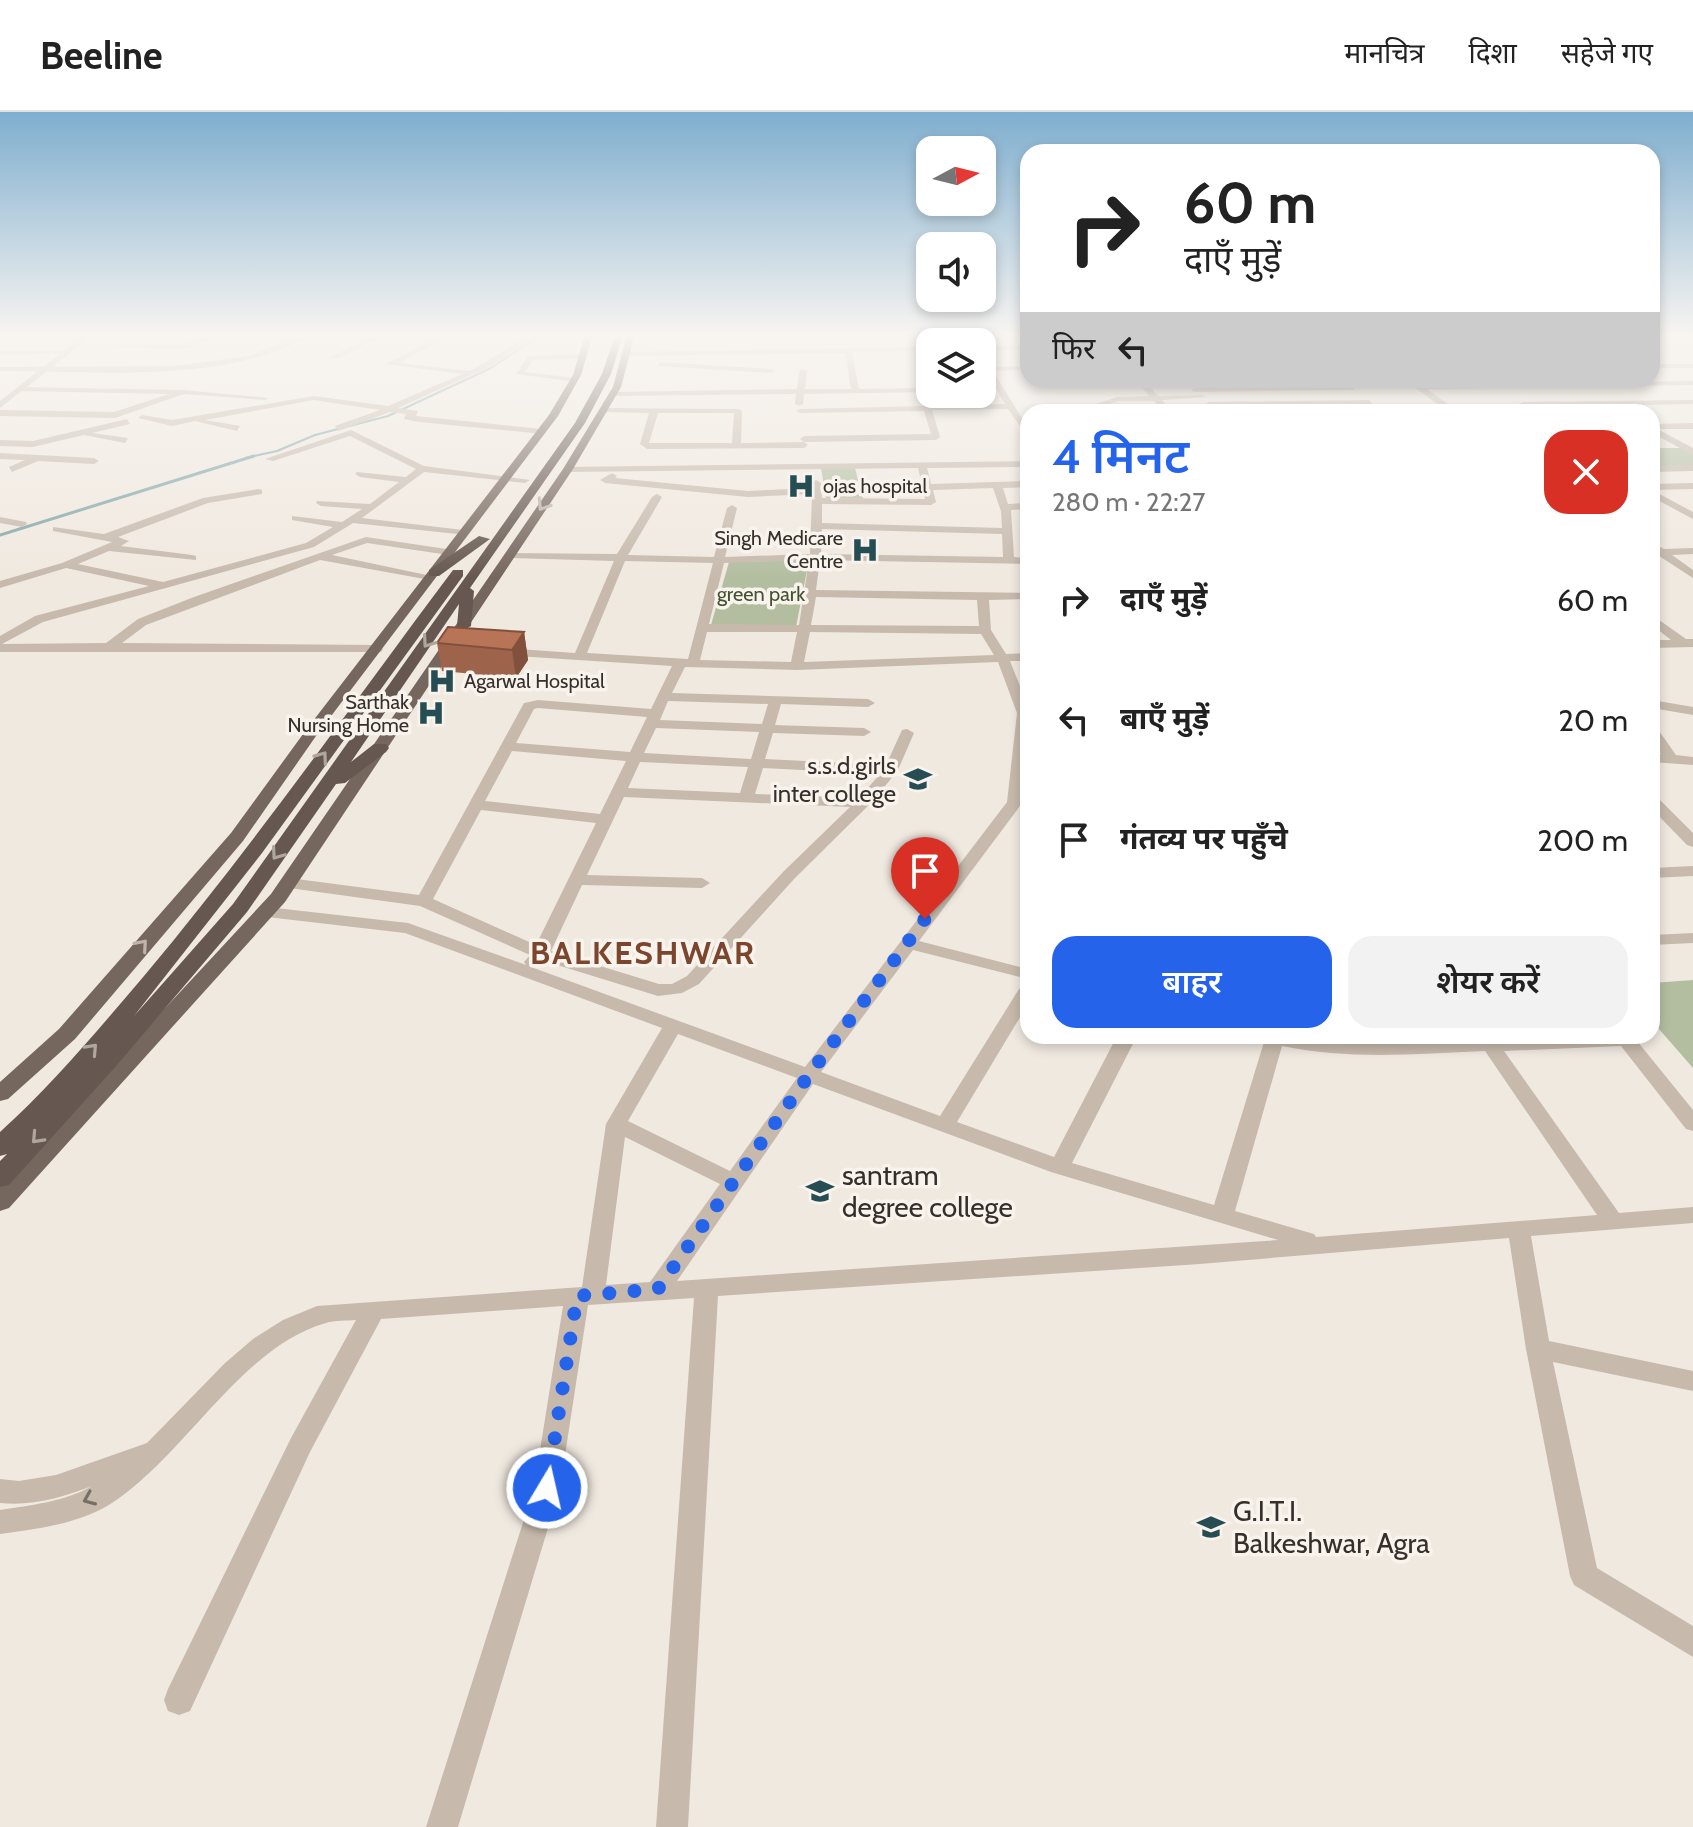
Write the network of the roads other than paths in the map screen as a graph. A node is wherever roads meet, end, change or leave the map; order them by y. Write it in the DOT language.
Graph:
graph roads {
  1 [pos="142,418"];
  2 [pos="195,418"];
  3 [pos="375,418"];
  4 [pos="413,418"];
  5 [pos="561,418"];
  6 [pos="576,418"];
  7 [pos="579,418"];
  8 [pos="587,418"];
  9 [pos="652,418"];
  10 [pos="738,418"];
  11 [pos="801,418"];
  12 [pos="833,418"];
  13 [pos="880,418"];
  14 [pos="930,418"];
  15 [pos="189,419"];
  16 [pos="856,423"];
  17 [pos="1693,426"];
  18 [pos="237,428"];
  19 [pos="1660,428"];
  20 [pos="333,429"];
  21 [pos="541,432"];
  22 [pos="77,434"];
  23 [pos="1660,434"];
  24 [pos="125,440"];
  25 [pos="804,442"];
  26 [pos="0,443"];
  27 [pos="736,445"];
  28 [pos="1660,445"];
  29 [pos="1680,445"];
  30 [pos="1693,445"];
  31 [pos="1693,452"];
  32 [pos="0,456"];
  33 [pos="37,458"];
  34 [pos="270,459"];
  35 [pos="94,461"];
  36 [pos="1020,464"];
  37 [pos="922,465"];
  38 [pos="810,466"];
  39 [pos="859,466"];
  40 [pos="1693,468"];
  41 [pos="422,469"];
  42 [pos="568,469"];
  43 [pos="625,469"];
  44 [pos="1660,469"];
  45 [pos="0,471"];
  46 [pos="360,474"];
  47 [pos="516,478"];
  48 [pos="862,478"];
  49 [pos="407,480"];
  50 [pos="1020,484"];
  51 [pos="997,485"];
  52 [pos="1693,486"];
  53 [pos="927,487"];
  54 [pos="1660,487"];
  55 [pos="864,490"];
  56 [pos="259,492"];
  57 [pos="817,496"];
  58 [pos="657,497"];
  59 [pos="1660,497"];
  60 [pos="867,502"];
  61 [pos="321,503"];
  62 [pos="1020,506"];
  63 [pos="372,507"];
  64 [pos="1005,507"];
  65 [pos="732,508"];
  66 [pos="1693,516"];
  67 [pos="296,518"];
  68 [pos="0,520"];
  69 [pos="347,522"];
  70 [pos="22,524"];
  71 [pos="819,526"];
  72 [pos="57,529"];
  73 [pos="1007,531"];
  74 [pos="463,533"];
  75 [pos="484,539"];
  76 [pos="108,542"];
  77 [pos="1660,550"];
  78 [pos="1693,551"];
  79 [pos="449,552"];
  80 [pos="1660,553"];
  81 [pos="511,555"];
  82 [pos="320,557"];
  83 [pos="621,557"];
  84 [pos="816,557"];
  85 [pos="192,558"];
  86 [pos="719,560"];
  87 [pos="1009,561"];
  88 [pos="1020,561"];
  89 [pos="66,565"];
  90 [pos="432,575"];
  91 [pos="1693,575"];
  92 [pos="469,582"];
  93 [pos="0,585"];
  94 [pos="165,586"];
  95 [pos="811,593"];
  96 [pos="1020,596"];
  97 [pos="983,597"];
  98 [pos="1660,624"];
  99 [pos="464,626"];
  100 [pos="702,628"];
  101 [pos="805,629"];
  102 [pos="985,630"];
  103 [pos="0,641"];
  104 [pos="1688,643"];
  105 [pos="1660,644"];
  106 [pos="109,647"];
  107 [pos="0,648"];
  108 [pos="377,649"];
  109 [pos="492,651"];
  110 [pos="579,658"];
  111 [pos="1020,658"];
  112 [pos="1003,659"];
  113 [pos="686,664"];
  114 [pos="797,666"];
  115 [pos="665,697"];
  116 [pos="1020,699"];
  117 [pos="776,700"];
  118 [pos="868,703"];
  119 [pos="1660,705"];
  120 [pos="1693,711"];
  121 [pos="655,719"];
  122 [pos="767,729"];
  123 [pos="864,732"];
  124 [pos="907,733"];
  125 [pos="1660,738"];
  126 [pos="510,747"];
  127 [pos="380,748"];
  128 [pos="636,757"];
  129 [pos="1660,759"];
  130 [pos="1687,761"];
  131 [pos="757,763"];
  132 [pos="891,770"];
  133 [pos="1020,775"];
  134 [pos="619,792"];
  135 [pos="318,796"];
  136 [pos="746,799"];
  137 [pos="863,803"];
  138 [pos="478,805"];
  139 [pos="1660,808"];
  140 [pos="606,819"];
  141 [pos="1693,842"];
  142 [pos="1693,871"];
  143 [pos="1660,873"];
  144 [pos="577,880"];
  145 [pos="289,883"];
  146 [pos="702,883"];
  147 [pos="424,901"];
  148 [pos="267,912"];
  149 [pos="1693,938"];
  150 [pos="1660,940"];
  151 [pos="907,943"];
  152 [pos="541,954"];
  153 [pos="524,971"];
  154 [pos="1020,972"];
  155 [pos="1020,1002"];
  156 [pos="673,1025"];
  157 [pos="1123,1044"];
  158 [pos="1270,1044"];
  159 [pos="1304,1044"];
  160 [pos="1346,1044"];
  161 [pos="1423,1044"];
  162 [pos="1509,1044"];
  163 [pos="1630,1044"];
  164 [pos="1490,1045"];
  165 [pos="809,1075"];
  166 [pos="0,1094"];
  167 [pos="616,1124"];
  168 [pos="1693,1124"];
  169 [pos="945,1125"];
  170 [pos="0,1147"];
  171 [pos="1059,1167"];
  172 [pos="0,1178"];
  173 [pos="734,1182"];
  174 [pos="0,1202"];
  175 [pos="1223,1213"];
  176 [pos="1693,1215"];
  177 [pos="1614,1222"];
  178 [pos="1519,1229"];
  179 [pos="1316,1243"];
  180 [pos="707,1286"];
  181 [pos="658,1289"];
  182 [pos="585,1296"];
  183 [pos="374,1310"];
  184 [pos="1538,1349"];
  185 [pos="1693,1381"];
  186 [pos="151,1453"];
  187 [pos="0,1491"];
  188 [pos="0,1522"];
  189 [pos="1693,1643"];
  190 [pos="179,1700"];
  191 [pos="442,1827"];
  192 [pos="672,1827"];
  1 -- 15 [label="street"];
  1 -- 22 [label="street"];
  2 -- 15 [label="street"];
  3 -- 20 [label="street"];
  4 -- 21 [label="street"];
  5 -- 21 [label="main road"];
  6 -- 47 [label="highway"];
  7 -- 92 [label="highway"];
  8 -- 42 [label="main road"];
  9 -- 27 [label="street"];
  10 -- 27 [label="street"];
  11 -- 25 [label="street"];
  12 -- 16 [label="street"];
  13 -- 16 [label="street"];
  14 -- 16 [label="street"];
  15 -- 18 [label="street"];
  16 -- 25 [label="street"];
  17 -- 19 [label="street"];
  21 -- 47 [label="main road"];
  22 -- 24 [label="street"];
  22 -- 26 [label="street"];
  23 -- 29 [label="street"];
  25 -- 27 [label="street"];
  25 -- 38 [label="street"];
  28 -- 29 [label="street"];
  29 -- 30 [label="street"];
  29 -- 31 [label="street"];
  32 -- 33 [label="street"];
  33 -- 35 [label="street"];
  33 -- 45 [label="street"];
  34 -- 41 [label="street"];
  36 -- 37 [label="street"];
  37 -- 39 [label="street"];
  37 -- 53 [label="street"];
  38 -- 39 [label="street"];
  38 -- 43 [label="street"];
  38 -- 57 [label="street"];
  39 -- 48 [label="street"];
  40 -- 44 [label="street"];
  41 -- 47 [label="street"];
  41 -- 49 [label="street"];
  42 -- 43 [label="street"];
  42 -- 81 [label="main road, one-way"];
  43 -- 57 [label="street"];
  46 -- 49 [label="street"];
  47 -- 74 [label="main road"];
  47 -- 75 [label="highway"];
  49 -- 63 [label="street"];
  50 -- 51 [label="street"];
  51 -- 53 [label="street"];
  51 -- 64 [label="street"];
  52 -- 54 [label="street"];
  53 -- 60 [label="street"];
  55 -- 60 [label="street"];
  56 -- 76 [label="street"];
  57 -- 60 [label="street"];
  57 -- 71 [label="street"];
  58 -- 83 [label="street"];
  59 -- 66 [label="street"];
  61 -- 63 [label="street"];
  62 -- 64 [label="street"];
  63 -- 69 [label="street"];
  64 -- 73 [label="street"];
  65 -- 86 [label="street"];
  67 -- 69 [label="street"];
  68 -- 70 [label="street"];
  69 -- 74 [label="street"];
  69 -- 94 [label="street"];
  71 -- 73 [label="street"];
  71 -- 84 [label="street"];
  72 -- 76 [label="street"];
  73 -- 87 [label="street"];
  74 -- 79 [label="main road"];
  75 -- 90 [label="highway"];
  170 -- 75 [label="highway, one-way"];
  76 -- 85 [label="street"];
  76 -- 89 [label="street"];
  77 -- 78 [label="street"];
  79 -- 82 [label="street"];
  79 -- 90 [label="main road"];
  80 -- 91 [label="street"];
  81 -- 83 [label="street"];
  81 -- 99 [label="main road"];
  82 -- 90 [label="street"];
  82 -- 106 [label="street"];
  83 -- 86 [label="street"];
  83 -- 110 [label="street"];
  84 -- 86 [label="street"];
  84 -- 87 [label="street"];
  84 -- 95 [label="street"];
  86 -- 100 [label="street"];
  87 -- 88 [label="street"];
  89 -- 93 [label="street"];
  89 -- 94 [label="street"];
  90 -- 108 [label="main road"];
  92 -- 99 [label="highway"];
  92 -- 135 [label="highway, one-way"];
  94 -- 103 [label="street"];
  95 -- 97 [label="street"];
  95 -- 101 [label="street"];
  96 -- 97 [label="street"];
  97 -- 102 [label="street"];
  98 -- 104 [label="street"];
  99 -- 127 [label="main road"];
  100 -- 101 [label="street"];
  100 -- 113 [label="street"];
  101 -- 102 [label="street"];
  101 -- 114 [label="street"];
  102 -- 112 [label="street"];
  104 -- 105 [label="street"];
  106 -- 107 [label="street"];
  106 -- 108 [label="street"];
  166 -- 108 [label="main road, one-way"];
  109 -- 110 [label="street"];
  110 -- 113 [label="street"];
  111 -- 112 [label="street"];
  112 -- 114 [label="street"];
  112 -- 116 [label="street"];
  113 -- 114 [label="street"];
  113 -- 115 [label="street"];
  115 -- 117 [label="street"];
  115 -- 121 [label="street"];
  117 -- 118 [label="street"];
  117 -- 122 [label="street"];
  119 -- 120 [label="street"];
  121 -- 122 [label="street"];
  121 -- 126 [label="street"];
  121 -- 128 [label="street"];
  122 -- 123 [label="street"];
  122 -- 131 [label="street"];
  124 -- 132 [label="street"];
  125 -- 130 [label="street"];
  126 -- 128 [label="street"];
  126 -- 138 [label="street"];
  127 -- 135 [label="highway"];
  127 -- 145 [label="main road"];
  128 -- 131 [label="street"];
  128 -- 134 [label="street"];
  129 -- 130 [label="street"];
  131 -- 132 [label="street"];
  131 -- 136 [label="street"];
  132 -- 137 [label="street"];
  133 -- 151 [label="street"];
  134 -- 136 [label="street"];
  134 -- 140 [label="street"];
  135 -- 172 [label="highway, one-way"];
  136 -- 137 [label="street"];
  137 -- 152 [label="street"];
  138 -- 140 [label="street"];
  138 -- 147 [label="street"];
  139 -- 141 [label="street"];
  140 -- 144 [label="street"];
  142 -- 143 [label="street"];
  144 -- 146 [label="street"];
  144 -- 152 [label="street"];
  145 -- 147 [label="street"];
  145 -- 148 [label="main road"];
  147 -- 152 [label="street"];
  148 -- 153 [label="street"];
  148 -- 174 [label="main road"];
  149 -- 150 [label="street"];
  151 -- 154 [label="street"];
  151 -- 165 [label="street"];
  152 -- 153 [label="street"];
  153 -- 156 [label="street"];
  155 -- 169 [label="street"];
  156 -- 165 [label="street"];
  156 -- 167 [label="street"];
  157 -- 171 [label="street"];
  158 -- 175 [label="street"];
  159 -- 160 [label="street"];
  161 -- 164 [label="street"];
  162 -- 164 [label="street"];
  163 -- 168 [label="street"];
  164 -- 177 [label="street"];
  165 -- 169 [label="street"];
  165 -- 173 [label="street"];
  167 -- 173 [label="street"];
  167 -- 182 [label="street"];
  169 -- 171 [label="street"];
  171 -- 175 [label="street"];
  173 -- 181 [label="street"];
  175 -- 179 [label="street"];
  176 -- 177 [label="street"];
  177 -- 178 [label="street"];
  178 -- 179 [label="street"];
  178 -- 184 [label="street"];
  179 -- 180 [label="street"];
  180 -- 181 [label="street"];
  180 -- 192 [label="street"];
  181 -- 182 [label="street"];
  182 -- 183 [label="street"];
  182 -- 191 [label="street"];
  183 -- 186 [label="street"];
  183 -- 190 [label="street"];
  184 -- 185 [label="street"];
  184 -- 189 [label="street"];
  186 -- 187 [label="street"];
  186 -- 188 [label="street, one-way"];
}
